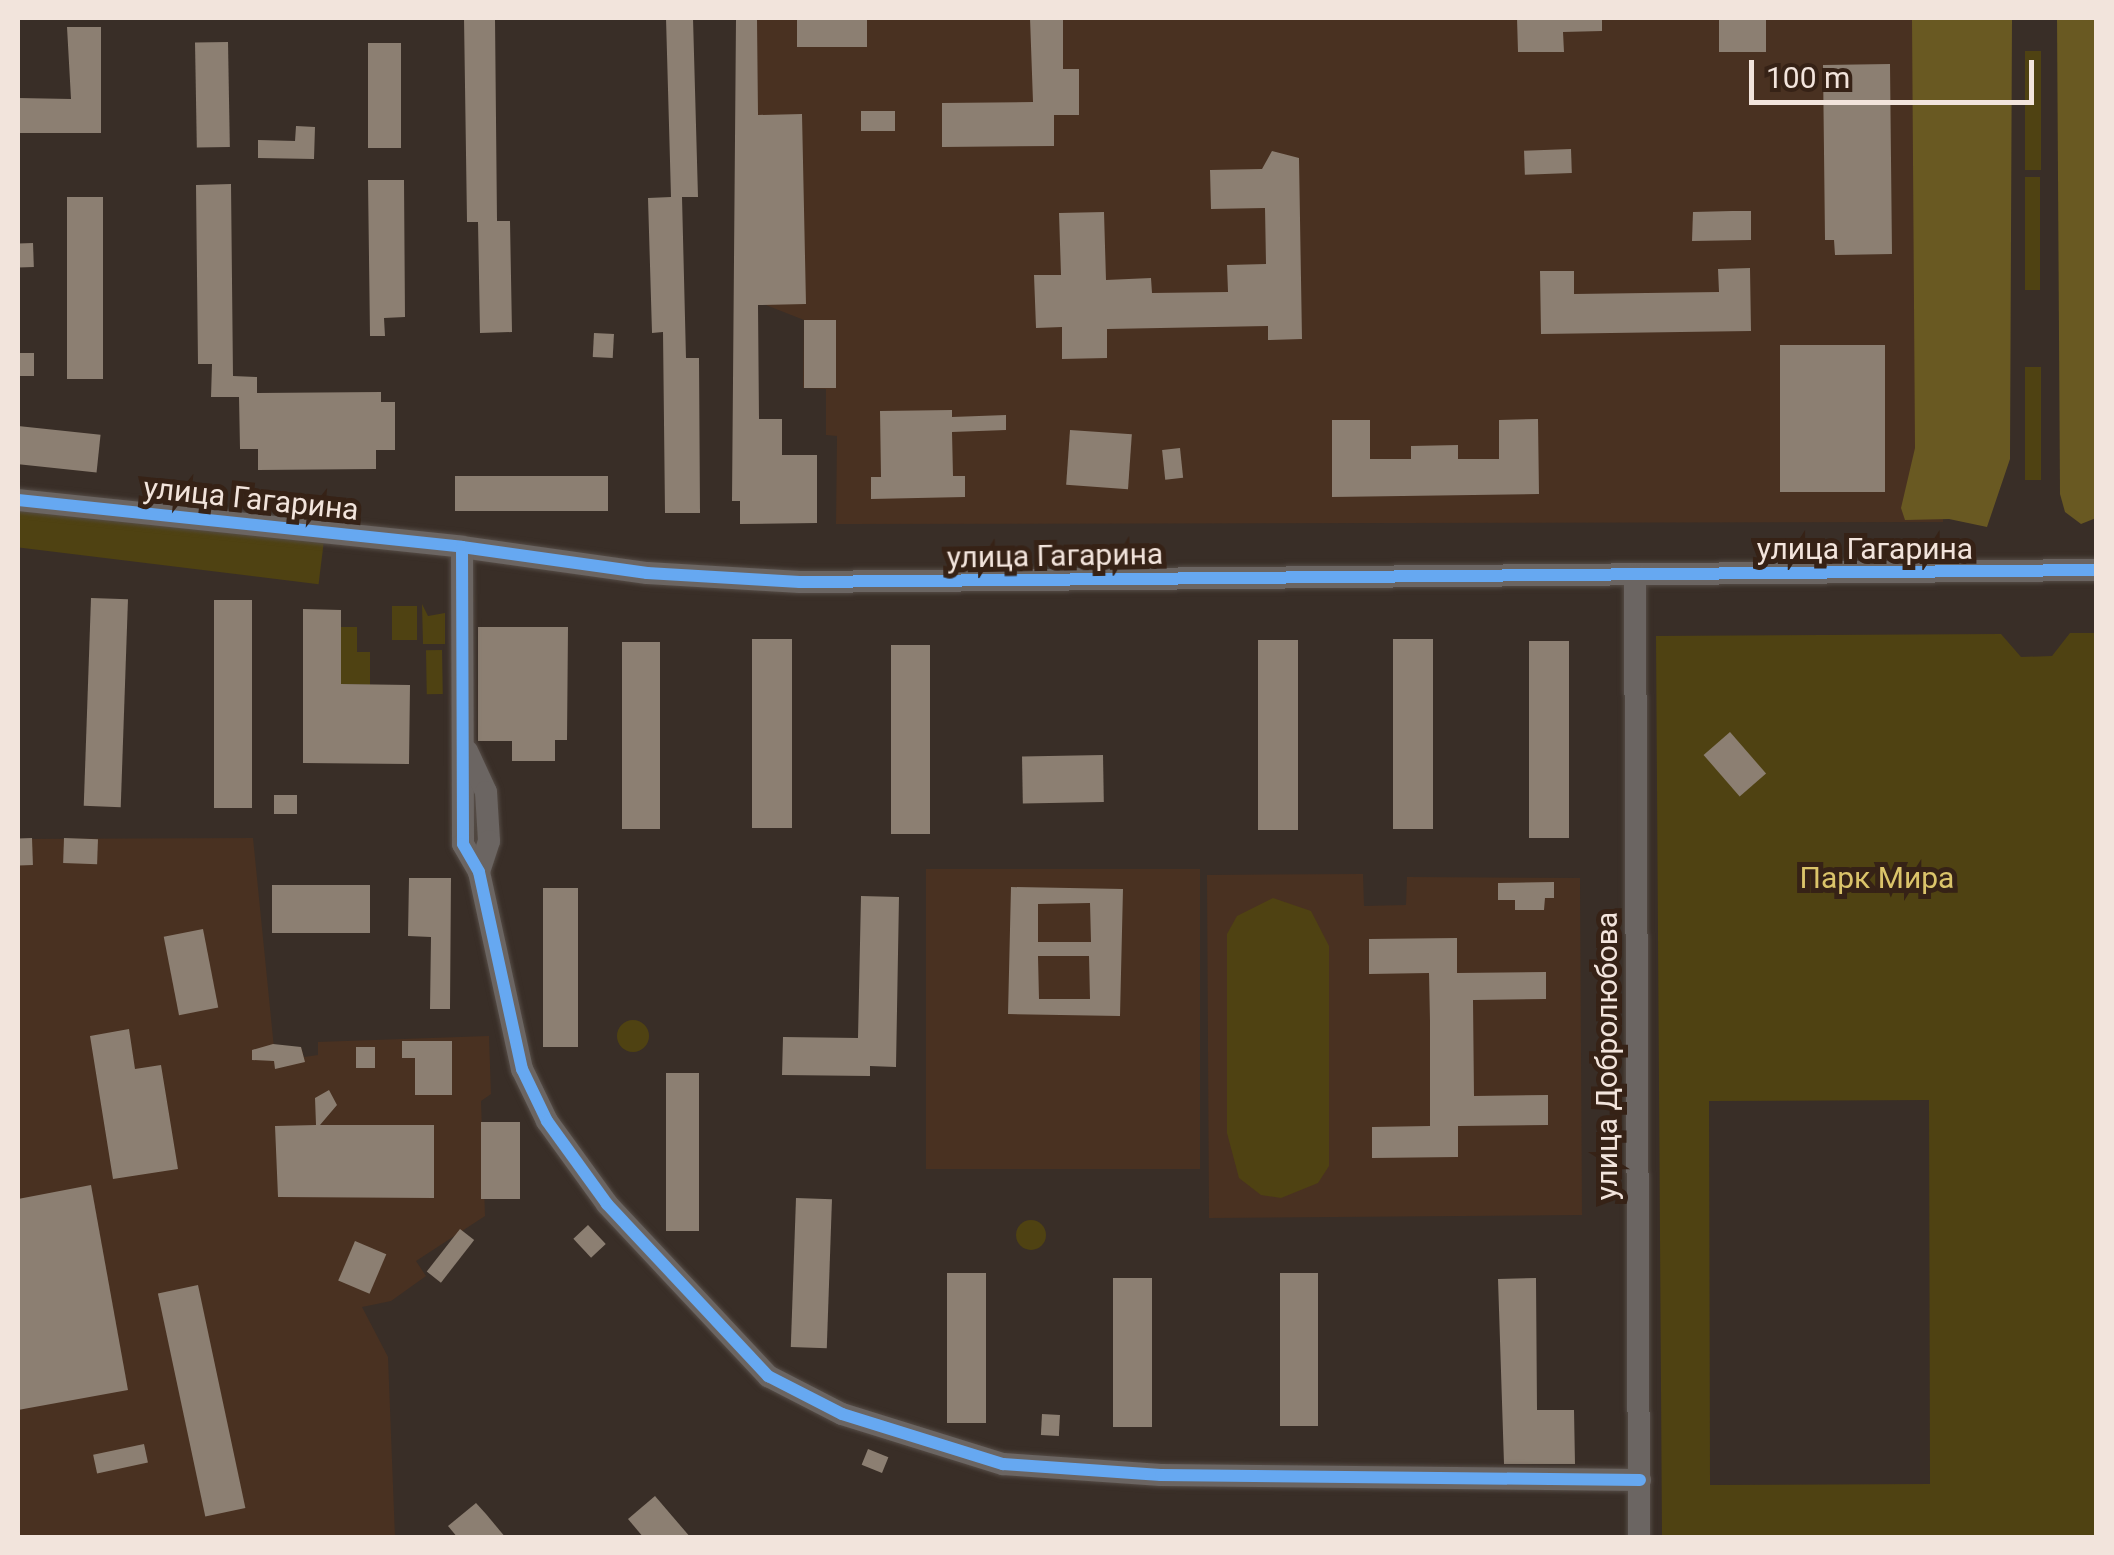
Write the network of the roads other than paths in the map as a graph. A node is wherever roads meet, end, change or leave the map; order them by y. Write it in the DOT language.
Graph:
graph roads {
  1 [pos="18,500"];
  2 [pos="462,546"];
  3 [pos="2096,570"];
  4 [pos="1634,575"];
  5 [pos="1640,1480"];
  6 [pos="1639,1538"];
  1 -- 2 [label="street, улица Гагарина"];
  2 -- 4 [label="street, улица Гагарина"];
  2 -- 5 [label="street"];
  3 -- 4 [label="street, улица Гагарина"];
  4 -- 5 [label="street, улица Добролюбова"];
  5 -- 6 [label="street, улица Добролюбова"];
}
